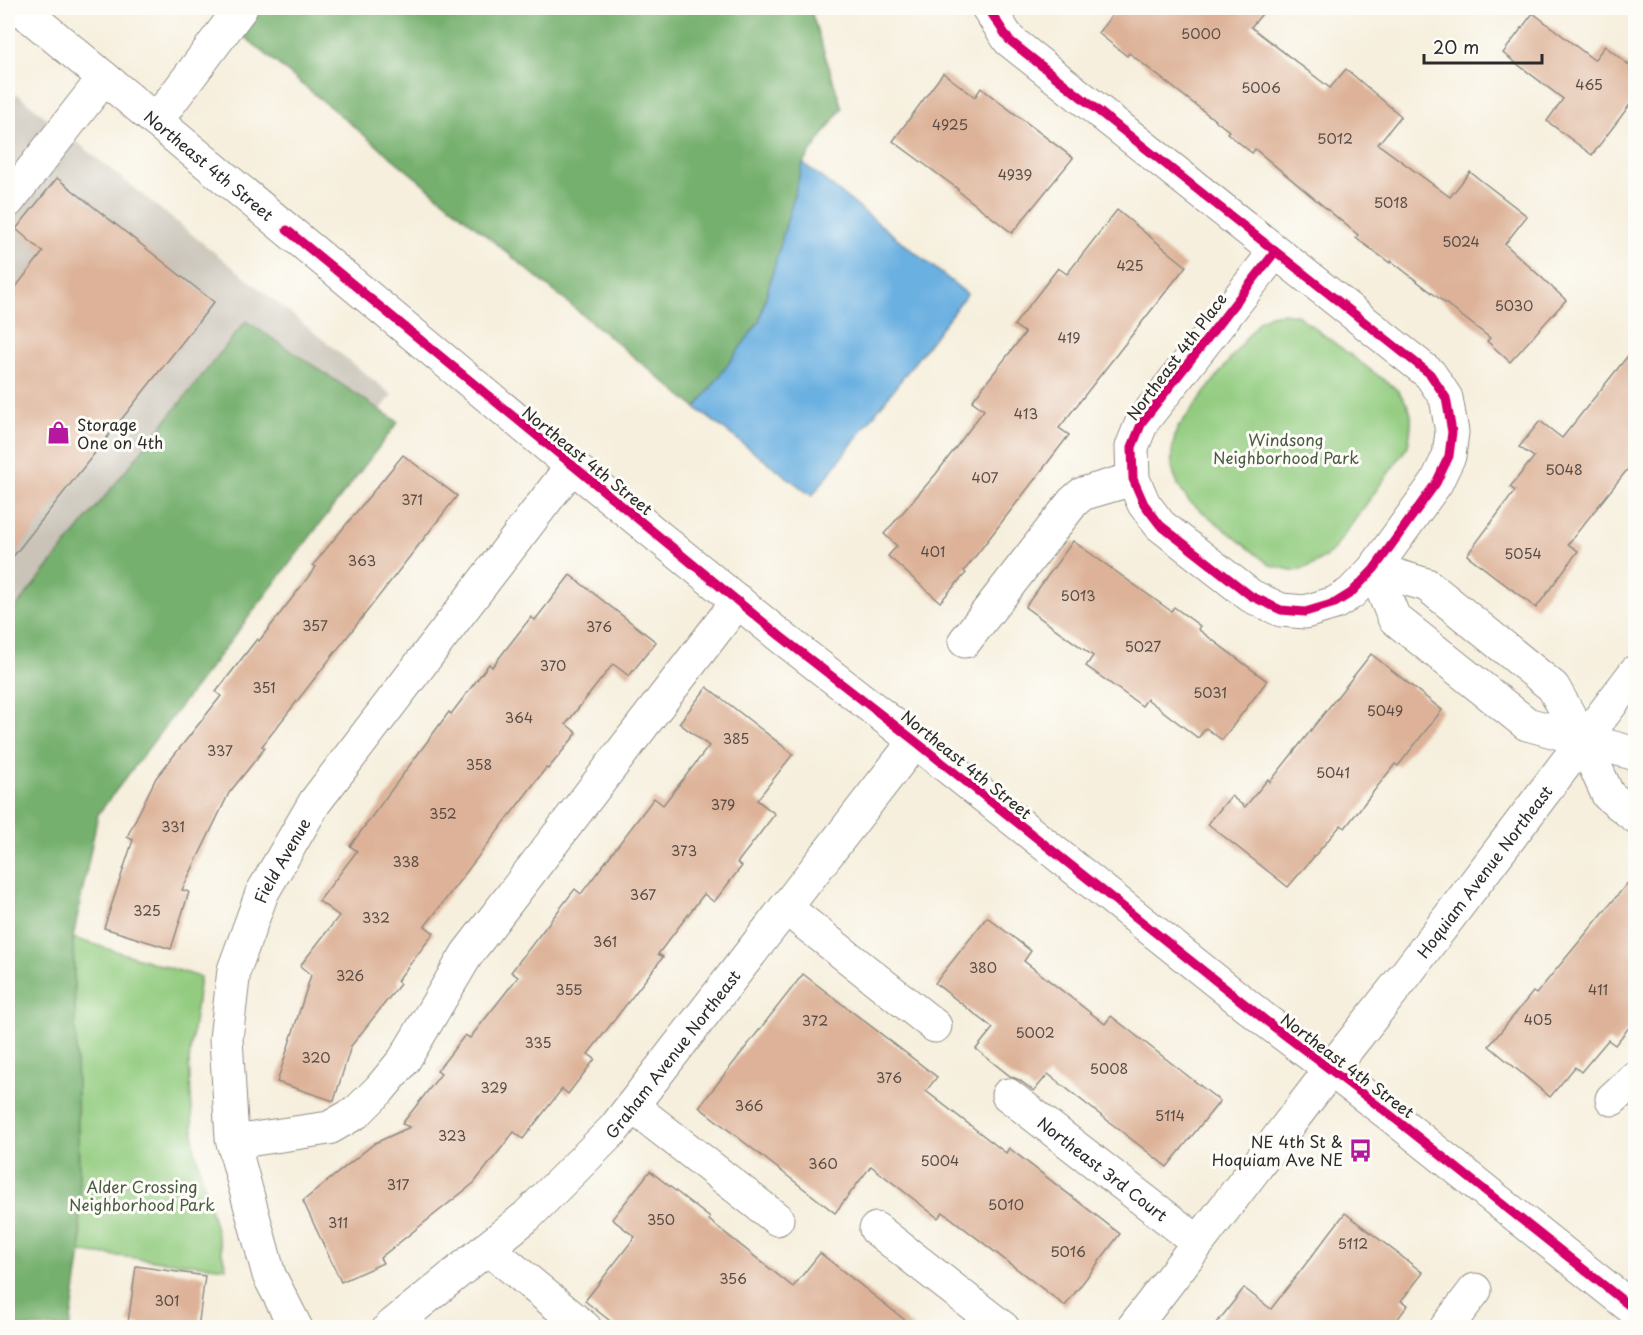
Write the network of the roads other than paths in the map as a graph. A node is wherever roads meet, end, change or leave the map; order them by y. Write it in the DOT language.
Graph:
graph roads {
  1 [pos="20,8"];
  2 [pos="242,8"];
  3 [pos="988,8"];
  4 [pos="105,78"];
  5 [pos="156,121"];
  6 [pos="8,201"];
  7 [pos="1275,252"];
  8 [pos="572,466"];
  9 [pos="1133,479"];
  10 [pos="1374,569"];
  11 [pos="738,601"];
  12 [pos="965,641"];
  13 [pos="1635,671"];
  14 [pos="1583,740"];
  15 [pos="915,741"];
  16 [pos="1635,754"];
  17 [pos="1635,817"];
  18 [pos="786,908"];
  19 [pos="935,1026"];
  20 [pos="1330,1069"];
  21 [pos="1635,1077"];
  22 [pos="1008,1095"];
  23 [pos="1612,1099"];
  24 [pos="632,1106"];
  25 [pos="233,1142"];
  26 [pos="777,1219"];
  27 [pos="876,1229"];
  28 [pos="1198,1242"];
  29 [pos="488,1248"];
  30 [pos="1475,1290"];
  31 [pos="1635,1311"];
  32 [pos="297,1328"];
  33 [pos="389,1328"];
  34 [pos="585,1328"];
  35 [pos="1003,1328"];
  36 [pos="1133,1328"];
  37 [pos="1446,1328"];
  1 -- 4 [label="street, Northeast 4th Street"];
  2 -- 5 [label="street"];
  3 -- 7 [label="street, Northeast 4th Place"];
  4 -- 5 [label="street, Northeast 4th Street"];
  4 -- 6 [label="street"];
  5 -- 8 [label="street, Northeast 4th Street"];
  7 -- 9 [label="street, Northeast 4th Place"];
  7 -- 10 [label="street, Northeast 4th Place"];
  8 -- 11 [label="street, Northeast 4th Street"];
  8 -- 25 [label="street, Field Avenue"];
  9 -- 10 [label="street, Northeast 4th Place"];
  9 -- 12 [label="street"];
  10 -- 14 [label="street"];
  10 -- 14 [label="street"];
  11 -- 15 [label="street, Northeast 4th Street"];
  11 -- 25 [label="street"];
  13 -- 14 [label="street, Hoquiam Avenue Northeast"];
  14 -- 16 [label="street"];
  14 -- 17 [label="street"];
  14 -- 20 [label="street, Hoquiam Avenue Northeast"];
  15 -- 18 [label="street, Graham Avenue Northeast"];
  15 -- 20 [label="street, Northeast 4th Street"];
  18 -- 19 [label="street"];
  18 -- 24 [label="street, Graham Avenue Northeast"];
  20 -- 28 [label="street, Hoquiam Avenue Northeast"];
  20 -- 31 [label="street, Northeast 4th Street"];
  21 -- 23 [label="street"];
  22 -- 28 [label="street, Northeast 3rd Court"];
  24 -- 26 [label="street"];
  24 -- 29 [label="street, Graham Avenue Northeast"];
  25 -- 32 [label="street, Field Avenue"];
  27 -- 35 [label="street"];
  28 -- 36 [label="street, Hoquiam Avenue Northeast"];
  29 -- 33 [label="street, Graham Avenue Northeast"];
  29 -- 34 [label="street"];
  30 -- 37 [label="street"];
}
